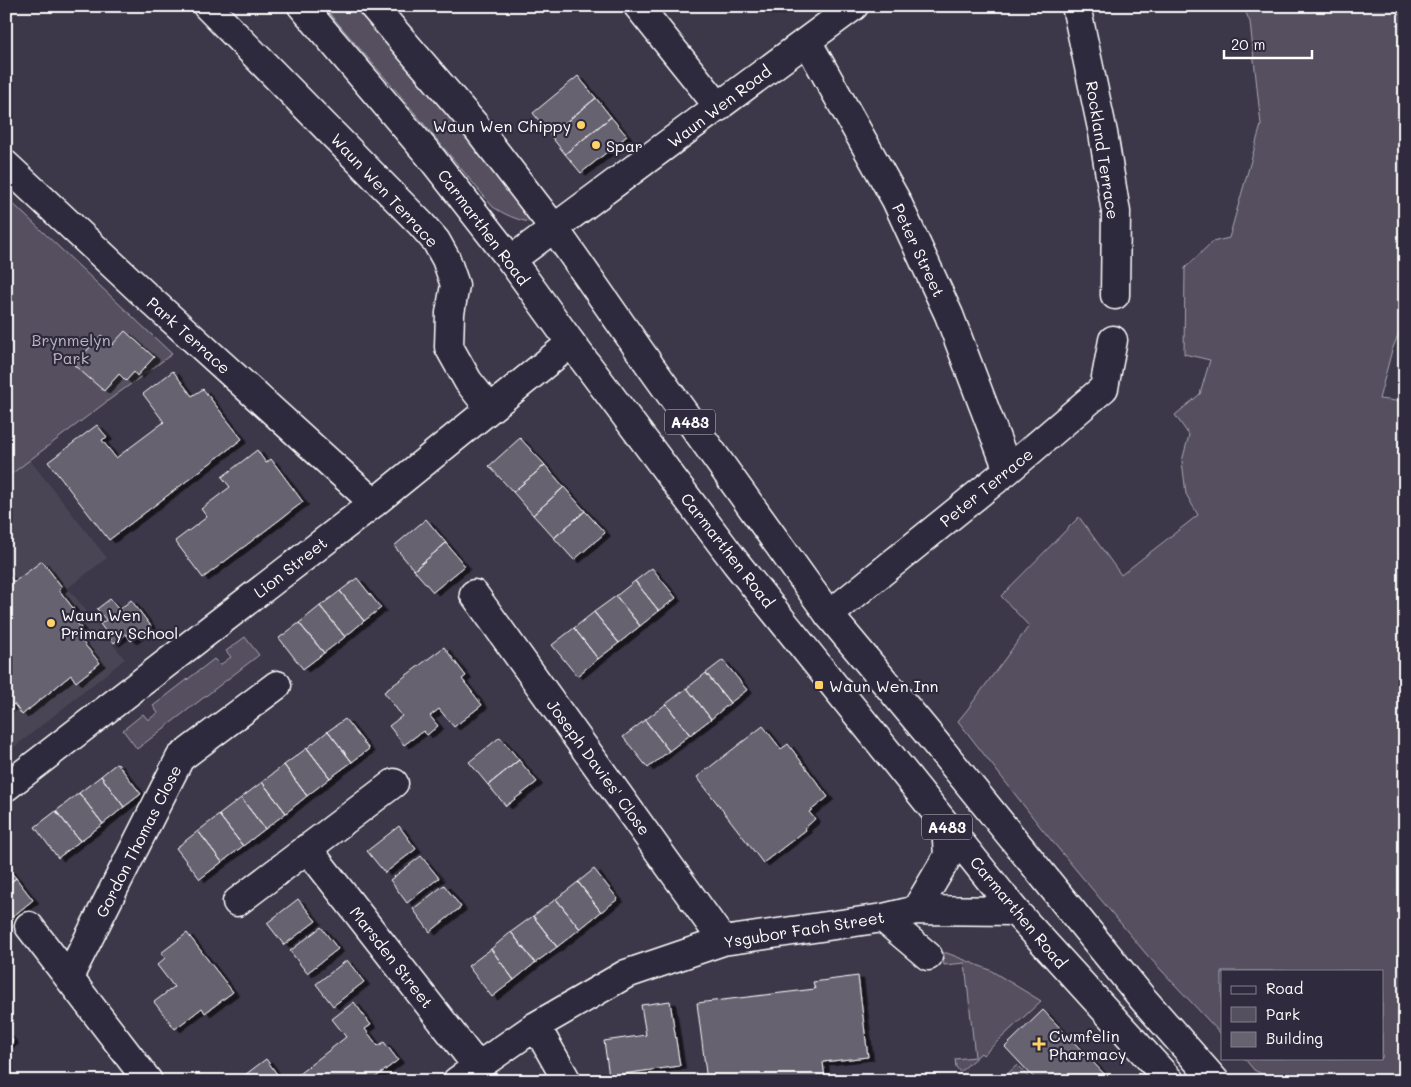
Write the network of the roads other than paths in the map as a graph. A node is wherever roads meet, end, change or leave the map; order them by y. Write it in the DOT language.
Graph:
graph roads {
  1 [pos="207,6"];
  2 [pos="302,6"];
  3 [pos="373,6"];
  4 [pos="638,6"];
  5 [pos="854,6"];
  6 [pos="1076,6"];
  7 [pos="807,41"];
  8 [pos="718,107"];
  9 [pos="6,165"];
  10 [pos="554,228"];
  11 [pos="511,260"];
  12 [pos="1115,295"];
  13 [pos="1113,340"];
  14 [pos="571,344"];
  15 [pos="490,409"];
  16 [pos="1008,470"];
  17 [pos="374,503"];
  18 [pos="474,594"];
  19 [pos="829,615"];
  20 [pos="277,686"];
  21 [pos="394,783"];
  22 [pos="6,787"];
  23 [pos="946,824"];
  24 [pos="307,848"];
  25 [pos="237,902"];
  26 [pos="916,910"];
  27 [pos="1015,911"];
  28 [pos="883,918"];
  29 [pos="29,926"];
  30 [pos="723,941"];
  31 [pos="928,956"];
  32 [pos="69,978"];
  33 [pos="536,1026"];
  34 [pos="467,1073"];
  35 [pos="148,1081"];
  36 [pos="568,1081"];
  37 [pos="1170,1081"];
  38 [pos="1216,1081"];
  1 -- 15 [label="street, Waun Wen Terrace"];
  2 -- 11 [label="street, Carmarthen Road / A483"];
  3 -- 10 [label="street, A483"];
  4 -- 8 [label="street"];
  5 -- 7 [label="street, Waun Wen Road"];
  6 -- 12 [label="street, Rockland Terrace"];
  7 -- 8 [label="street, Waun Wen Road"];
  7 -- 16 [label="street, Peter Street"];
  8 -- 10 [label="street, Waun Wen Road"];
  9 -- 17 [label="street, Park Terrace"];
  10 -- 11 [label="street, Waun Wen Road"];
  10 -- 19 [label="street, A483"];
  11 -- 14 [label="street, Carmarthen Road / A483"];
  13 -- 16 [label="street, Peter Terrace"];
  14 -- 15 [label="street, Lion Street"];
  14 -- 23 [label="street, Carmarthen Road / A483"];
  15 -- 17 [label="street, Lion Street"];
  16 -- 19 [label="street, Peter Terrace"];
  17 -- 22 [label="street, Lion Street"];
  18 -- 30 [label="street, Joseph Davies' Close"];
  19 -- 38 [label="street, A483"];
  20 -- 32 [label="street, Gordon Thomas Close"];
  21 -- 24 [label="street"];
  23 -- 26 [label="street"];
  23 -- 27 [label="street, Carmarthen Road / A483"];
  24 -- 25 [label="street"];
  24 -- 34 [label="street, Marsden Street"];
  26 -- 27 [label="street, Ysgubor Fach Street"];
  26 -- 28 [label="street, Ysgubor Fach Street"];
  27 -- 37 [label="street, Carmarthen Road / A483"];
  28 -- 30 [label="street, Ysgubor Fach Street"];
  28 -- 31 [label="street"];
  29 -- 32 [label="street"];
  30 -- 33 [label="street, Ysgubor Fach Street"];
  32 -- 35 [label="street"];
  33 -- 34 [label="street, Ysgubor Fach Street"];
  33 -- 36 [label="street"];
}
